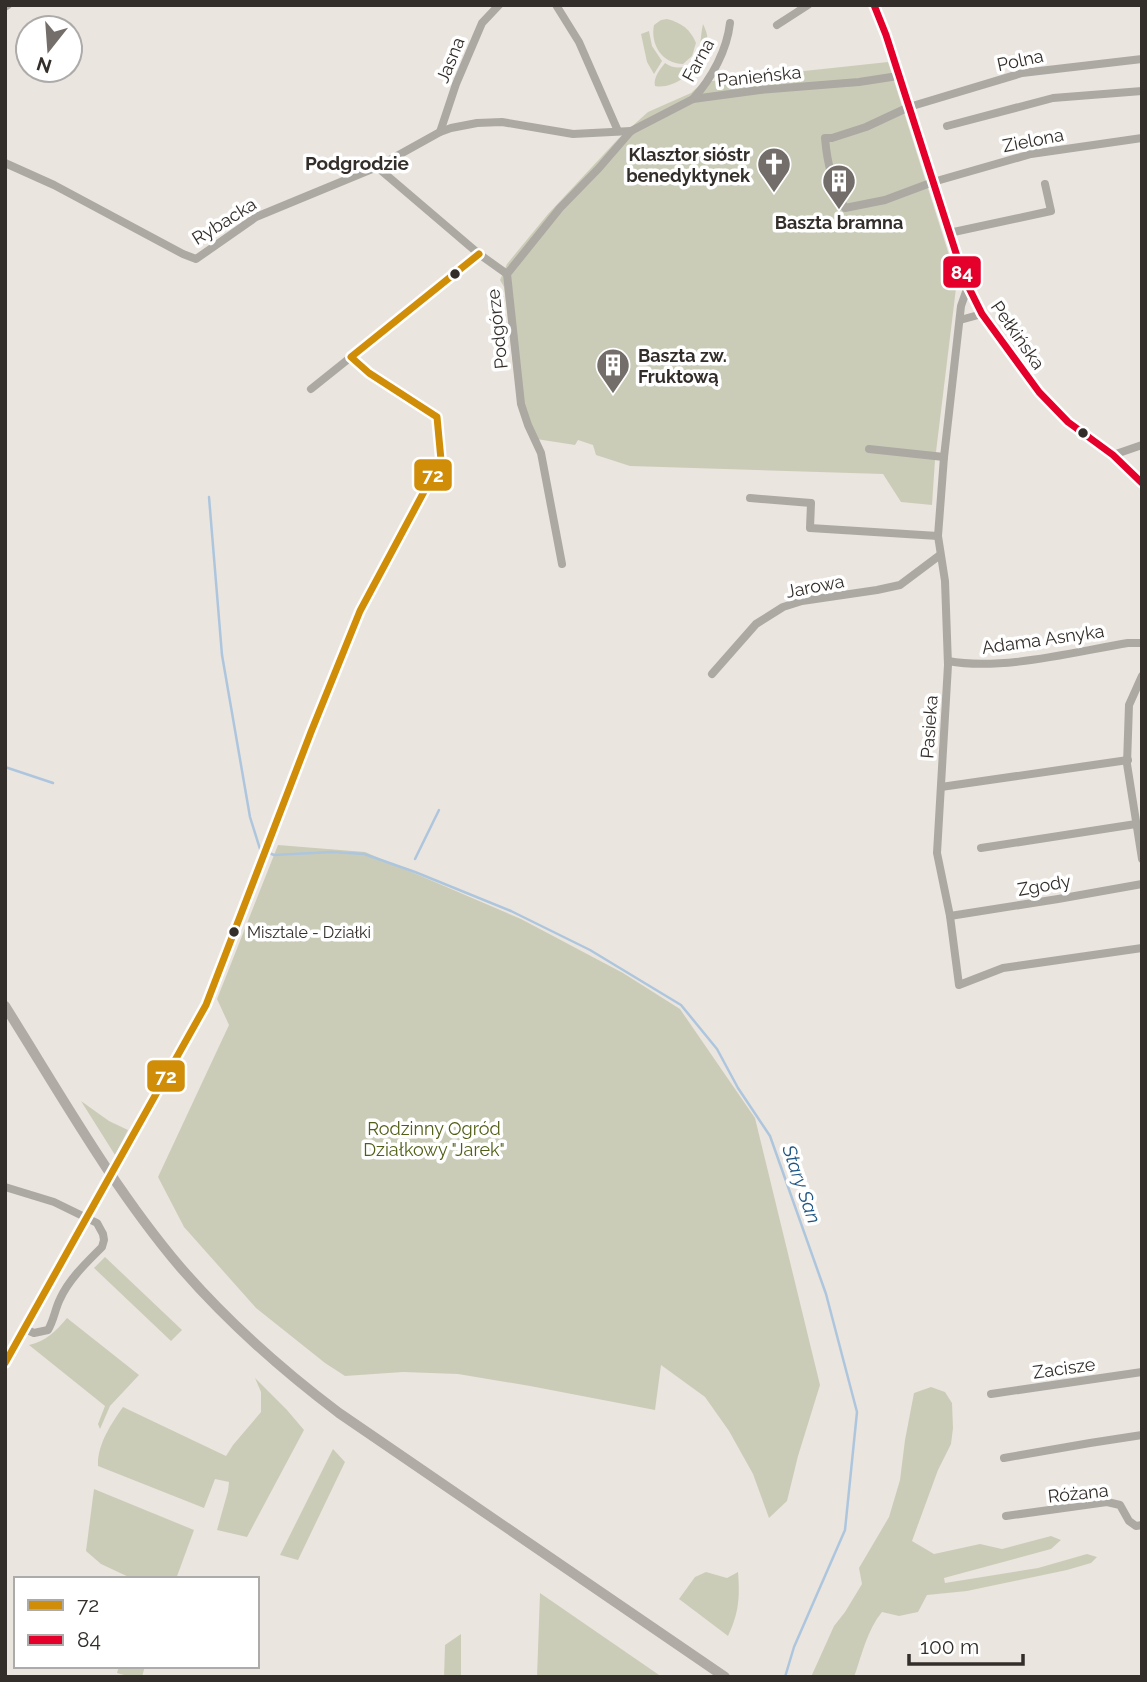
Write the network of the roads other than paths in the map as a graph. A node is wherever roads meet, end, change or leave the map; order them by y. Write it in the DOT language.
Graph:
graph roads {
  1 [pos="499,5"];
  2 [pos="555,5"];
  3 [pos="808,5"];
  4 [pos="874,5"];
  5 [pos="730,23"];
  6 [pos="777,25"];
  7 [pos="1142,59"];
  8 [pos="898,76"];
  9 [pos="1142,91"];
  10 [pos="693,99"];
  11 [pos="909,107"];
  12 [pos="947,126"];
  13 [pos="618,131"];
  14 [pos="631,131"];
  15 [pos="440,132"];
  16 [pos="825,138"];
  17 [pos="1142,138"];
  18 [pos="5,163"];
  19 [pos="377,167"];
  20 [pos="933,182"];
  21 [pos="1045,184"];
  22 [pos="949,233"];
  23 [pos="479,254"];
  24 [pos="508,274"];
  25 [pos="968,286"];
  26 [pos="982,314"];
  27 [pos="960,320"];
  28 [pos="351,356"];
  29 [pos="310,389"];
  30 [pos="1142,445"];
  31 [pos="869,449"];
  32 [pos="1113,455"];
  33 [pos="944,457"];
  34 [pos="1142,483"];
  35 [pos="750,498"];
  36 [pos="938,536"];
  37 [pos="940,555"];
  38 [pos="562,564"];
  39 [pos="1142,643"];
  40 [pos="948,661"];
  41 [pos="712,674"];
  42 [pos="1142,676"];
  43 [pos="1128,760"];
  44 [pos="941,787"];
  45 [pos="1136,824"];
  46 [pos="981,848"];
  47 [pos="1142,859"];
  48 [pos="1142,884"];
  49 [pos="950,916"];
  50 [pos="1142,948"];
  51 [pos="5,1006"];
  52 [pos="5,1187"];
  53 [pos="24,1329"];
  54 [pos="5,1363"];
  55 [pos="1142,1372"];
  56 [pos="991,1394"];
  57 [pos="1142,1435"];
  58 [pos="1004,1458"];
  59 [pos="1006,1517"];
  60 [pos="1142,1525"];
  61 [pos="725,1677"];
  1 -- 15 [label="street, Jasna"];
  2 -- 13 [label="street"];
  3 -- 6 [label="street"];
  4 -- 8 [label="street, Pełkińska"];
  5 -- 10 [label="street, Farna"];
  7 -- 11 [label="street, Polna"];
  8 -- 10 [label="street, Panieńska"];
  8 -- 11 [label="street, Pełkińska"];
  9 -- 12 [label="street"];
  10 -- 14 [label="street, Panieńska"];
  11 -- 16 [label="street, Polna"];
  11 -- 20 [label="street, Pełkińska"];
  13 -- 14 [label="street, Rybacka"];
  13 -- 15 [label="street, Rybacka"];
  14 -- 24 [label="street, Podgórze"];
  15 -- 19 [label="street, Rybacka"];
  16 -- 20 [label="street, Zielona"];
  17 -- 20 [label="street, Zielona"];
  18 -- 19 [label="street, Rybacka"];
  19 -- 23 [label="street"];
  20 -- 22 [label="street, Pełkińska"];
  21 -- 22 [label="street"];
  22 -- 25 [label="street, Pełkińska"];
  23 -- 24 [label="street"];
  23 -- 28 [label="street"];
  24 -- 38 [label="street, Podgórze"];
  25 -- 26 [label="street, Pełkińska"];
  25 -- 27 [label="street, Pasieka"];
  26 -- 27 [label="street"];
  26 -- 32 [label="street, Pełkińska"];
  27 -- 33 [label="street, Pasieka"];
  28 -- 29 [label="street"];
  28 -- 53 [label="street"];
  30 -- 32 [label="street"];
  31 -- 33 [label="street"];
  32 -- 34 [label="street, Pełkińska"];
  33 -- 36 [label="street, Pasieka"];
  35 -- 36 [label="street"];
  36 -- 37 [label="street, Pasieka"];
  37 -- 40 [label="street, Pasieka"];
  37 -- 41 [label="street, Jarowa"];
  39 -- 40 [label="street, Adama Asnyka"];
  40 -- 44 [label="street, Pasieka"];
  42 -- 43 [label="street"];
  43 -- 44 [label="street"];
  43 -- 45 [label="street"];
  44 -- 49 [label="street, Pasieka"];
  45 -- 46 [label="street"];
  45 -- 47 [label="street"];
  48 -- 49 [label="street, Zgody"];
  49 -- 50 [label="street, Pasieka"];
  51 -- 61 [label="main road"];
  52 -- 53 [label="street"];
  53 -- 54 [label="street"];
  55 -- 56 [label="street, Zacisze"];
  57 -- 58 [label="street"];
  59 -- 60 [label="street, Różana"];
}
